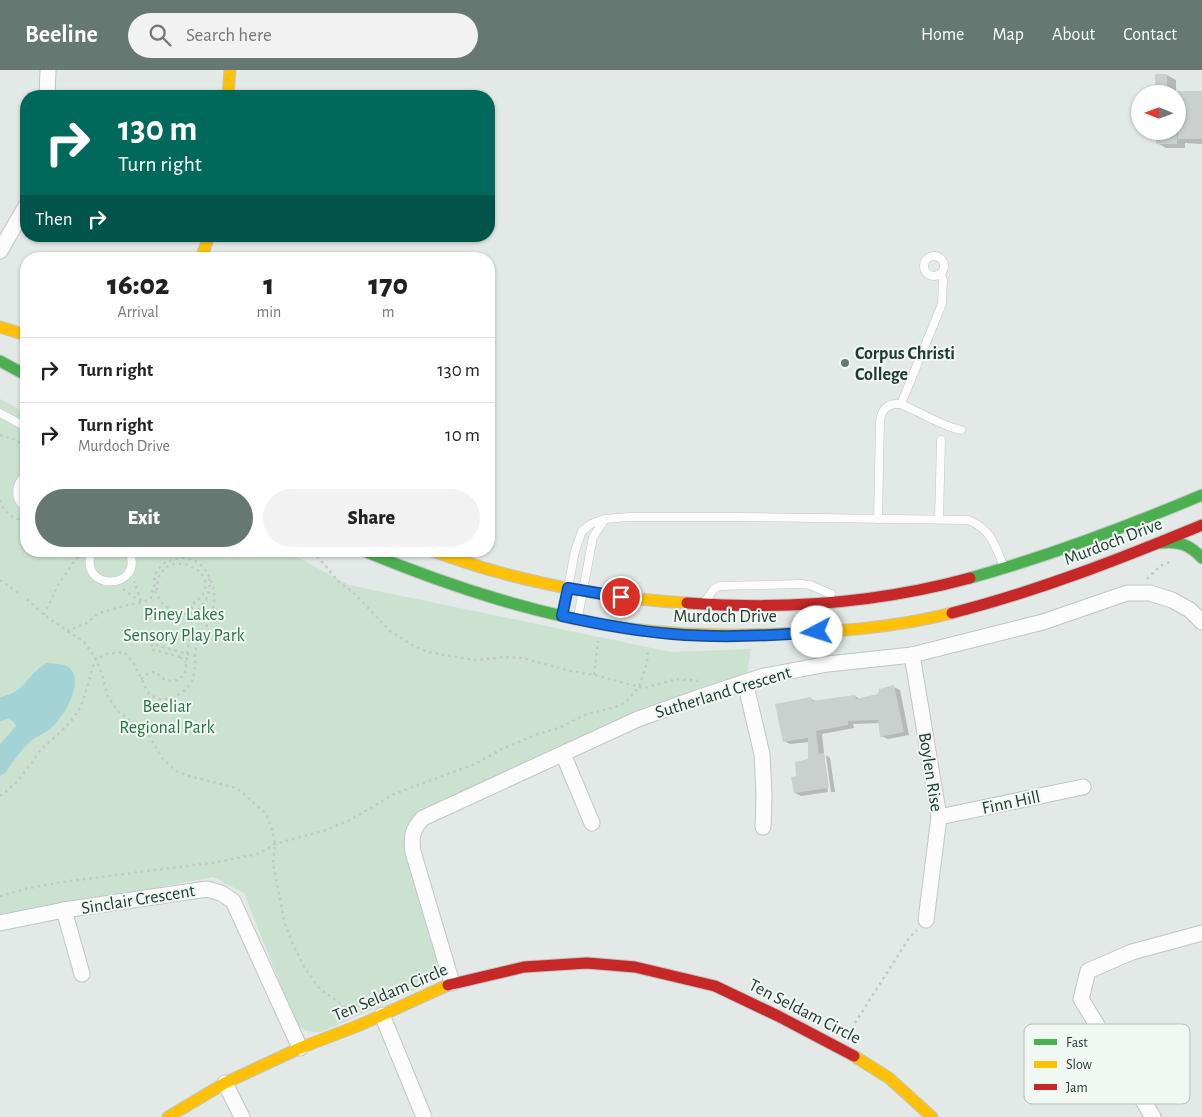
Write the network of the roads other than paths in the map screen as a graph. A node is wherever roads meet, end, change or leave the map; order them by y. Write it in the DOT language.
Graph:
graph roads {
  1 [pos="48,70"];
  2 [pos="230,70"];
  3 [pos="47,90"];
  4 [pos="228,90"];
  5 [pos="20,217"];
  6 [pos="0,252"];
  7 [pos="941,274"];
  8 [pos="0,327"];
  9 [pos="20,333"];
  10 [pos="0,361"];
  11 [pos="0,371"];
  12 [pos="20,373"];
  13 [pos="20,375"];
  14 [pos="901,404"];
  15 [pos="0,413"];
  16 [pos="20,424"];
  17 [pos="961,430"];
  18 [pos="941,440"];
  19 [pos="20,481"];
  20 [pos="20,502"];
  21 [pos="1199,510"];
  22 [pos="878,518"];
  23 [pos="605,519"];
  24 [pos="938,519"];
  25 [pos="1154,544"];
  26 [pos="91,557"];
  27 [pos="132,557"];
  28 [pos="378,557"];
  29 [pos="451,557"];
  30 [pos="1202,558"];
  31 [pos="1004,568"];
  32 [pos="568,588"];
  33 [pos="582,590"];
  34 [pos="844,600"];
  35 [pos="704,604"];
  36 [pos="562,616"];
  37 [pos="578,620"];
  38 [pos="1202,622"];
  39 [pos="912,654"];
  40 [pos="745,682"];
  41 [pos="563,754"];
  42 [pos="1083,787"];
  43 [pos="939,817"];
  44 [pos="592,823"];
  45 [pos="763,828"];
  46 [pos="64,910"];
  47 [pos="926,920"];
  48 [pos="0,923"];
  49 [pos="1202,933"];
  50 [pos="82,974"];
  51 [pos="452,983"];
  52 [pos="382,1015"];
  53 [pos="1096,1024"];
  54 [pos="300,1048"];
  55 [pos="225,1083"];
  56 [pos="1146,1104"];
  57 [pos="168,1117"];
  58 [pos="242,1117"];
  59 [pos="424,1117"];
  60 [pos="932,1117"];
  61 [pos="1154,1117"];
  1 -- 3 [label="street"];
  2 -- 4 [label="main road"];
  5 -- 6 [label="street"];
  7 -- 14 [label="lane"];
  8 -- 9 [label="main road"];
  10 -- 12 [label="main road"];
  11 -- 13 [label="lane"];
  14 -- 17 [label="lane"];
  14 -- 22 [label="lane"];
  15 -- 16 [label="lane"];
  18 -- 24 [label="lane"];
  19 -- 20 [label="lane"];
  21 -- 25 [label="main road, Murdoch Drive"];
  21 -- 31 [label="main road, Murdoch Drive"];
  22 -- 23 [label="lane"];
  22 -- 24 [label="lane"];
  23 -- 32 [label="lane"];
  23 -- 33 [label="lane"];
  24 -- 31 [label="lane"];
  25 -- 30 [label="main road"];
  25 -- 37 [label="main road, Murdoch Drive"];
  26 -- 27 [label="lane"];
  28 -- 36 [label="main road, Murdoch Drive"];
  29 -- 32 [label="main road, Murdoch Drive"];
  31 -- 34 [label="main road, Murdoch Drive"];
  32 -- 33 [label="main road, Murdoch Drive"];
  32 -- 36 [label="lane"];
  33 -- 35 [label="main road, Murdoch Drive"];
  33 -- 37 [label="lane"];
  34 -- 35 [label="main road, Murdoch Drive"];
  34 -- 35 [label="lane"];
  36 -- 37 [label="main road, Murdoch Drive"];
  38 -- 39 [label="street, Sutherland Crescent"];
  39 -- 40 [label="street, Sutherland Crescent"];
  39 -- 43 [label="street, Boylen Rise"];
  40 -- 41 [label="street, Sutherland Crescent"];
  40 -- 45 [label="street"];
  41 -- 44 [label="street"];
  41 -- 51 [label="street, Sutherland Crescent"];
  42 -- 43 [label="street, Finn Hill"];
  43 -- 47 [label="street, Boylen Rise"];
  46 -- 48 [label="street, Sinclair Crescent"];
  46 -- 50 [label="street"];
  46 -- 54 [label="street, Sinclair Crescent"];
  49 -- 53 [label="street"];
  51 -- 52 [label="main road, Ten Seldam Circle"];
  51 -- 60 [label="main road, Ten Seldam Circle"];
  52 -- 54 [label="main road, Ten Seldam Circle"];
  52 -- 59 [label="street"];
  54 -- 55 [label="main road, Ten Seldam Circle"];
  55 -- 57 [label="main road, Ten Seldam Circle"];
  55 -- 58 [label="street"];
  56 -- 61 [label="street"];
}
